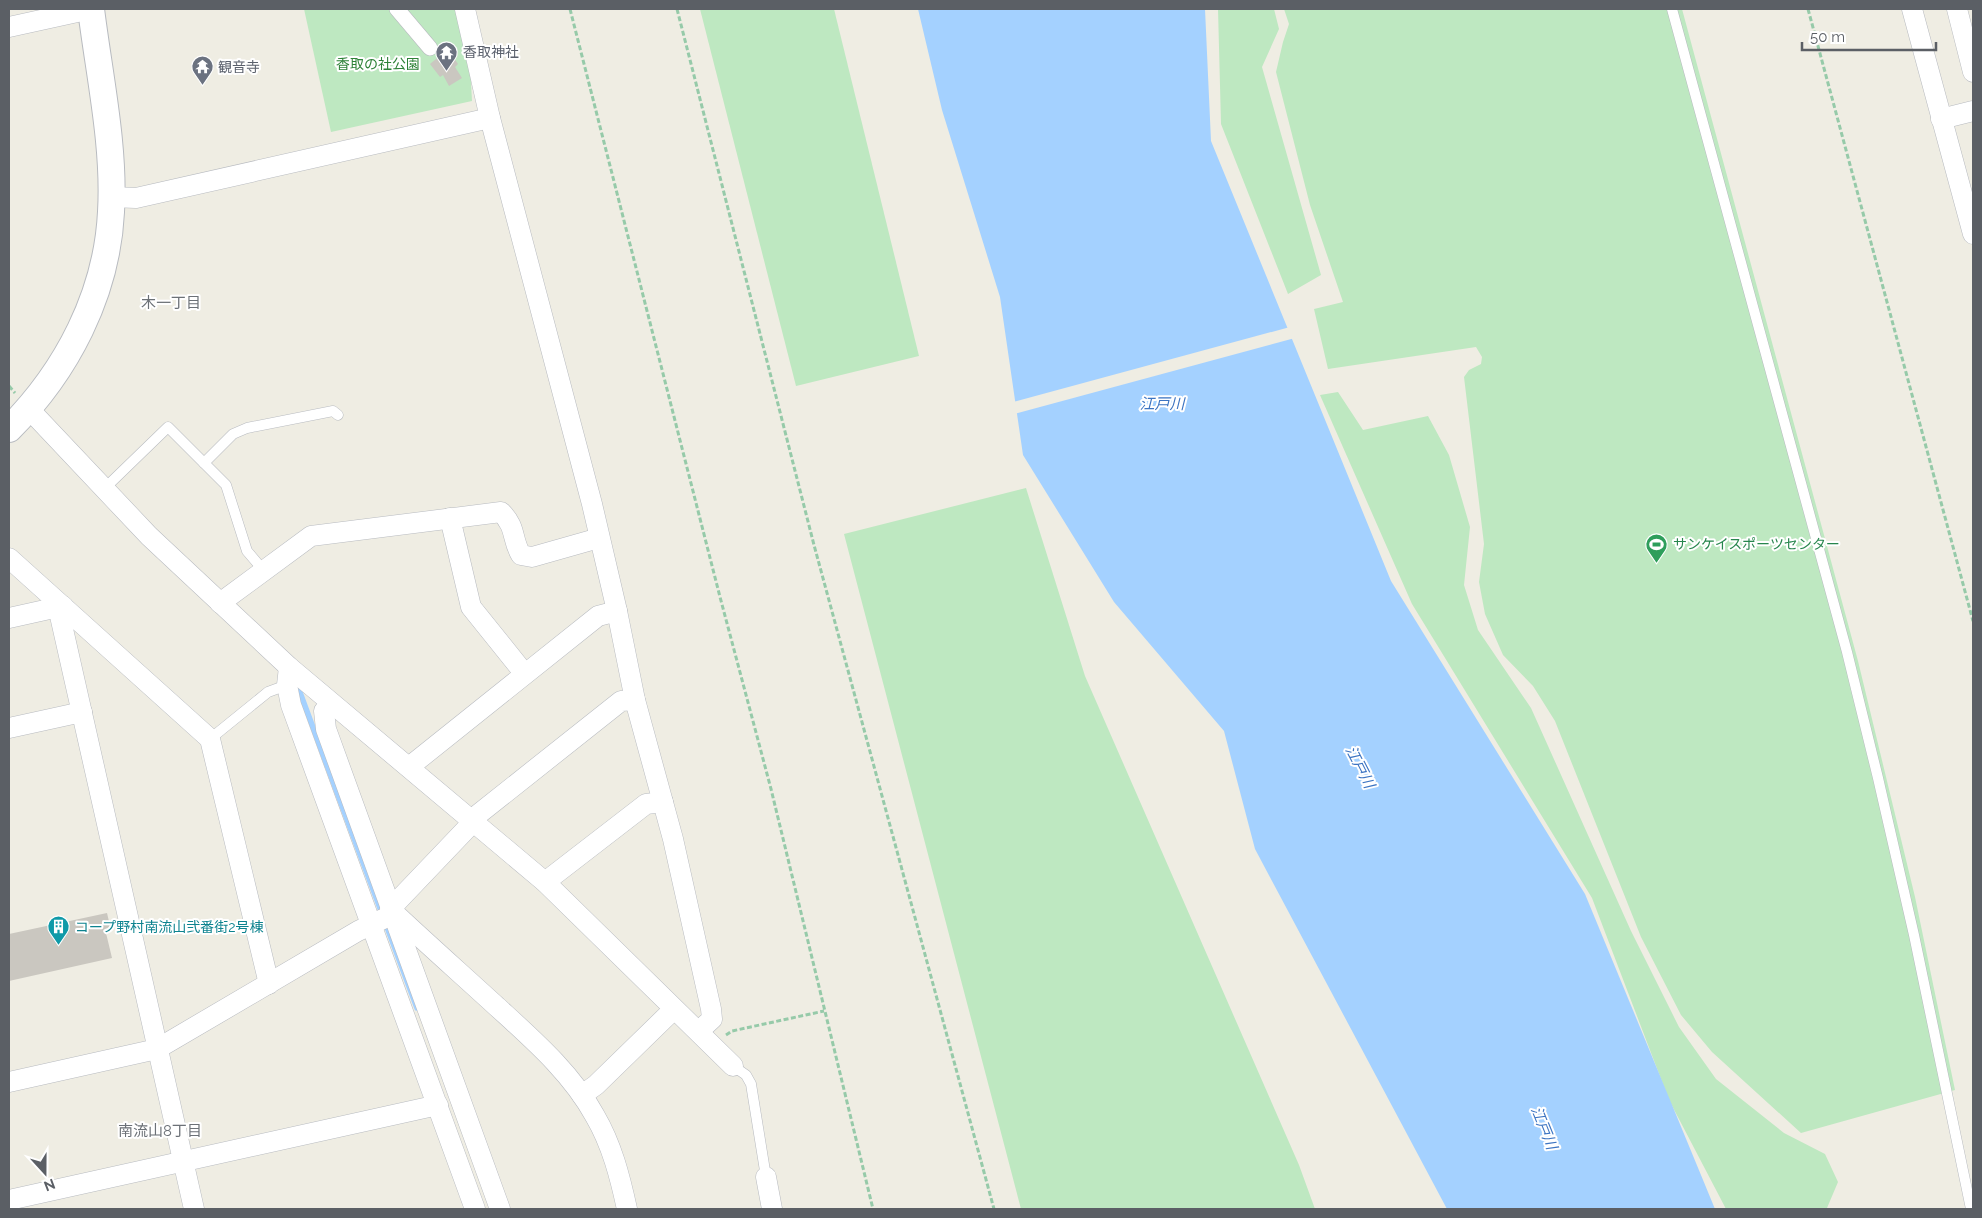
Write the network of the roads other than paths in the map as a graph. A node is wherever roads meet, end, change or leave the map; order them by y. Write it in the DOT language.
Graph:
graph roads {
  1 [pos="91,9"];
  2 [pos="397,9"];
  3 [pos="465,9"];
  4 [pos="1672,9"];
  5 [pos="1912,9"];
  6 [pos="1957,9"];
  7 [pos="9,27"];
  8 [pos="430,48"];
  9 [pos="1973,72"];
  10 [pos="1973,111"];
  11 [pos="490,118"];
  12 [pos="1941,119"];
  13 [pos="111,197"];
  14 [pos="1973,234"];
  15 [pos="28,409"];
  16 [pos="338,414"];
  17 [pos="9,429"];
  18 [pos="204,462"];
  19 [pos="104,489"];
  20 [pos="450,518"];
  21 [pos="599,538"];
  22 [pos="9,558"];
  23 [pos="264,571"];
  24 [pos="220,603"];
  25 [pos="60,606"];
  26 [pos="617,611"];
  27 [pos="9,618"];
  28 [pos="524,673"];
  29 [pos="288,676"];
  30 [pos="634,700"];
  31 [pos="331,704"];
  32 [pos="82,712"];
  33 [pos="9,728"];
  34 [pos="210,739"];
  35 [pos="408,766"];
  36 [pos="662,802"];
  37 [pos="472,821"];
  38 [pos="545,882"];
  39 [pos="391,912"];
  40 [pos="372,924"];
  41 [pos="269,984"];
  42 [pos="673,1010"];
  43 [pos="706,1037"];
  44 [pos="158,1049"];
  45 [pos="734,1066"];
  46 [pos="9,1082"];
  47 [pos="582,1095"];
  48 [pos="438,1105"];
  49 [pos="184,1161"];
  50 [pos="766,1177"];
  51 [pos="9,1200"];
  52 [pos="194,1209"];
  53 [pos="475,1209"];
  54 [pos="500,1209"];
  55 [pos="627,1209"];
  56 [pos="772,1209"];
  57 [pos="1970,1209"];
  1 -- 7 [label="street"];
  1 -- 13 [label="street"];
  2 -- 8 [label="street"];
  3 -- 11 [label="street"];
  4 -- 57 [label="lane"];
  5 -- 12 [label="street"];
  6 -- 9 [label="street"];
  10 -- 12 [label="street"];
  11 -- 13 [label="street"];
  11 -- 21 [label="street"];
  12 -- 14 [label="street"];
  13 -- 15 [label="street"];
  15 -- 17 [label="street"];
  15 -- 19 [label="street"];
  16 -- 18 [label="lane"];
  18 -- 19 [label="lane"];
  18 -- 23 [label="lane"];
  19 -- 24 [label="street"];
  20 -- 21 [label="street"];
  20 -- 23 [label="street"];
  20 -- 28 [label="street"];
  21 -- 26 [label="street"];
  22 -- 25 [label="street"];
  23 -- 24 [label="street"];
  24 -- 29 [label="street"];
  25 -- 27 [label="street"];
  25 -- 32 [label="street"];
  25 -- 34 [label="street"];
  26 -- 28 [label="street"];
  26 -- 30 [label="street"];
  28 -- 35 [label="street"];
  29 -- 31 [label="street"];
  29 -- 34 [label="lane"];
  29 -- 40 [label="street"];
  30 -- 36 [label="street"];
  30 -- 37 [label="street"];
  31 -- 35 [label="street"];
  31 -- 39 [label="street"];
  32 -- 33 [label="street"];
  32 -- 44 [label="street"];
  34 -- 41 [label="street"];
  35 -- 37 [label="street"];
  36 -- 38 [label="street"];
  36 -- 43 [label="street"];
  37 -- 38 [label="street"];
  37 -- 39 [label="street"];
  38 -- 42 [label="street"];
  39 -- 40 [label="street"];
  39 -- 47 [label="street"];
  39 -- 54 [label="street"];
  40 -- 41 [label="street"];
  40 -- 48 [label="street"];
  41 -- 44 [label="street"];
  42 -- 43 [label="street"];
  42 -- 47 [label="street"];
  43 -- 45 [label="street"];
  44 -- 46 [label="street"];
  44 -- 49 [label="street"];
  45 -- 50 [label="lane"];
  47 -- 55 [label="street"];
  48 -- 49 [label="street"];
  48 -- 53 [label="street"];
  49 -- 51 [label="street"];
  49 -- 52 [label="street"];
  50 -- 56 [label="street"];
}
